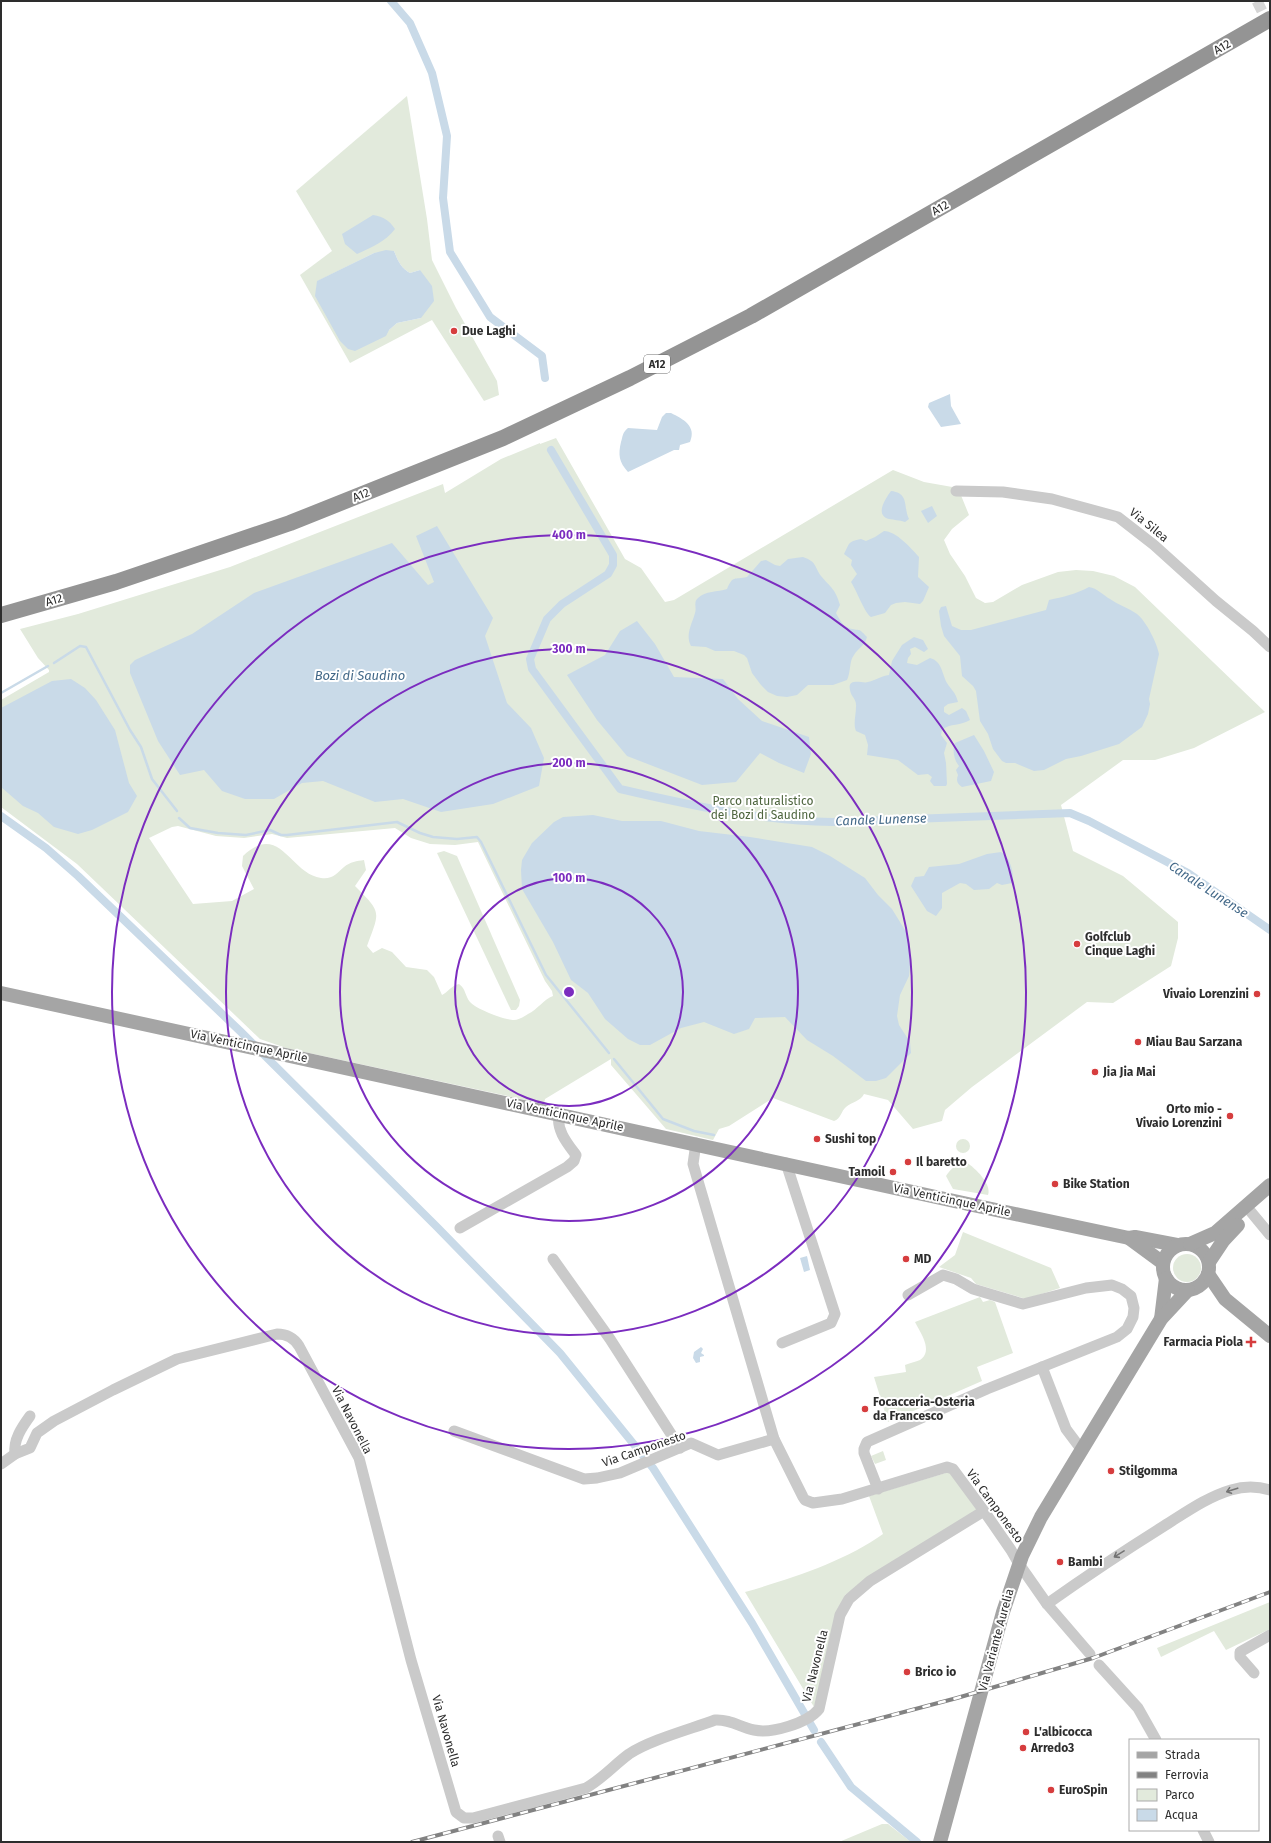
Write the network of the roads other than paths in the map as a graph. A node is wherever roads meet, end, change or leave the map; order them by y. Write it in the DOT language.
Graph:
graph roads {
  1 [pos="1270,8"];
  2 [pos="1270,19"];
  3 [pos="956,491"];
  4 [pos="1,604"];
  5 [pos="1,615"];
  6 [pos="1270,647"];
  7 [pos="1,993"];
  8 [pos="559,1114"];
  9 [pos="696,1143"];
  10 [pos="786,1163"];
  11 [pos="1270,1185"];
  12 [pos="1270,1195"];
  13 [pos="1251,1212"];
  14 [pos="460,1228"];
  15 [pos="1270,1235"];
  16 [pos="1129,1238"];
  17 [pos="1184,1244"];
  18 [pos="553,1259"];
  19 [pos="1163,1263"];
  20 [pos="1209,1268"];
  21 [pos="1166,1278"];
  22 [pos="1193,1289"];
  23 [pos="908,1295"];
  24 [pos="1225,1299"];
  25 [pos="1160,1319"];
  26 [pos="1270,1336"];
  27 [pos="782,1343"];
  28 [pos="1042,1367"];
  29 [pos="30,1416"];
  30 [pos="454,1431"];
  31 [pos="774,1439"];
  32 [pos="680,1448"];
  33 [pos="1081,1449"];
  34 [pos="22,1451"];
  35 [pos="1,1464"];
  36 [pos="878,1489"];
  37 [pos="1270,1490"];
  38 [pos="984,1511"];
  39 [pos="1019,1564"];
  40 [pos="1047,1604"];
  41 [pos="1270,1635"];
  42 [pos="1090,1654"];
  43 [pos="1099,1665"];
  44 [pos="1254,1673"];
  45 [pos="1155,1739"];
  46 [pos="1204,1831"];
  47 [pos="940,1842"];
  48 [pos="1209,1842"];
  1 -- 4 [label="highway, A12 / A12"];
  2 -- 5 [label="highway, A12 / A12"];
  3 -- 6 [label="street, Via Silea"];
  7 -- 8 [label="main road, Via Venticinque Aprile"];
  8 -- 9 [label="main road, Via Venticinque Aprile"];
  8 -- 14 [label="street"];
  9 -- 10 [label="main road, Via Venticinque Aprile"];
  9 -- 31 [label="street, Via Camponesto"];
  10 -- 16 [label="main road, Via Venticinque Aprile"];
  10 -- 27 [label="street"];
  11 -- 17 [label="main road"];
  12 -- 13 [label="main road"];
  13 -- 15 [label="street"];
  13 -- 20 [label="main road"];
  16 -- 17 [label="main road, Via Venticinque Aprile"];
  16 -- 19 [label="main road, Via Venticinque Aprile"];
  17 -- 19 [label="main road"];
  17 -- 20 [label="main road"];
  18 -- 32 [label="street"];
  19 -- 21 [label="main road"];
  20 -- 22 [label="main road"];
  20 -- 24 [label="main road"];
  21 -- 22 [label="main road"];
  21 -- 25 [label="main road, Via Variante Aurelia"];
  22 -- 24 [label="main road"];
  22 -- 25 [label="main road, Via Variante Aurelia"];
  23 -- 28 [label="street"];
  24 -- 26 [label="main road"];
  25 -- 33 [label="main road, Via Variante Aurelia"];
  28 -- 33 [label="street"];
  28 -- 36 [label="street"];
  29 -- 34 [label="street"];
  30 -- 32 [label="street, Via Camponesto"];
  31 -- 32 [label="street, Via Camponesto"];
  31 -- 36 [label="street, Via Camponesto"];
  33 -- 39 [label="main road, Via Variante Aurelia"];
  34 -- 35 [label="street, Via Navonella"];
  34 -- 38 [label="street, Via Navonella"];
  36 -- 38 [label="street, Via Camponesto"];
  37 -- 40 [label="street, one-way"];
  38 -- 39 [label="street, Via Camponesto"];
  39 -- 40 [label="street, Via Camponesto"];
  39 -- 47 [label="main road, Via Variante Aurelia"];
  40 -- 42 [label="street, Via Camponesto"];
  41 -- 44 [label="street"];
  43 -- 45 [label="street"];
  46 -- 48 [label="street"];
}
